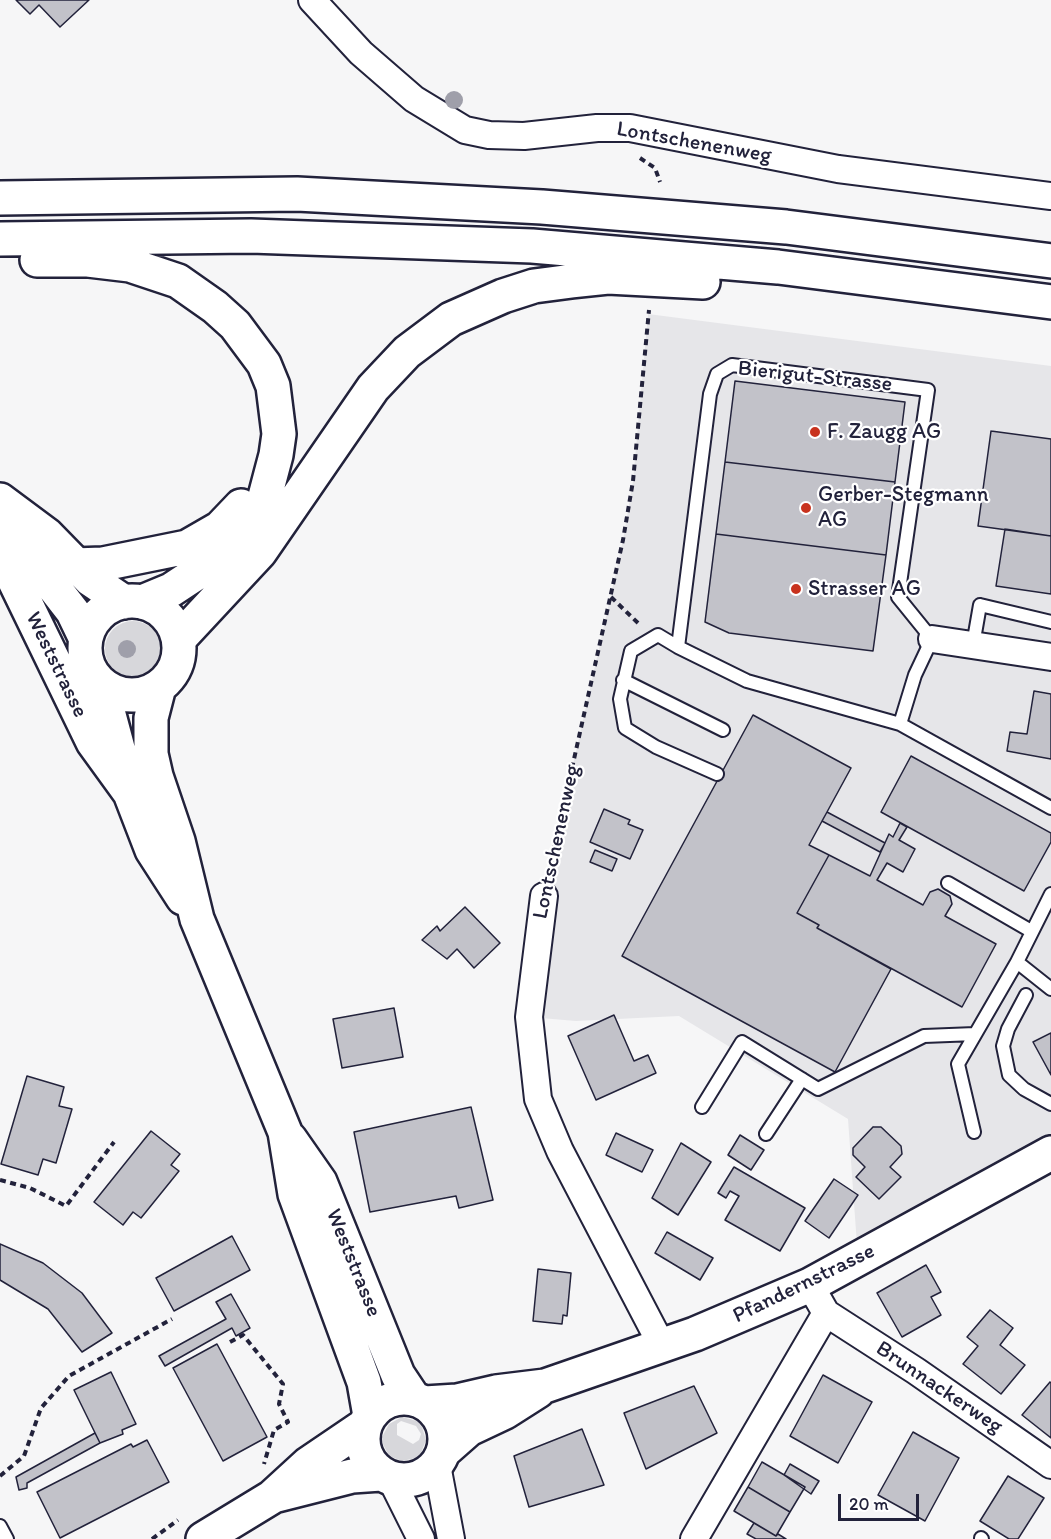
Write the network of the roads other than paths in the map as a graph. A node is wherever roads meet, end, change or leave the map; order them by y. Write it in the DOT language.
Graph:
graph roads {
  1 [pos="312,0"];
  2 [pos="1051,196"];
  3 [pos="0,198"];
  4 [pos="0,239"];
  5 [pos="0,261"];
  6 [pos="1051,261"];
  7 [pos="920,284"];
  8 [pos="1051,302"];
  9 [pos="276,455"];
  10 [pos="0,500"];
  11 [pos="0,507"];
  12 [pos="0,530"];
  13 [pos="74,565"];
  14 [pos="133,602"];
  15 [pos="1051,622"];
  16 [pos="85,637"];
  17 [pos="179,639"];
  18 [pos="932,639"];
  19 [pos="973,645"];
  20 [pos="678,647"];
  21 [pos="1051,657"];
  22 [pos="623,680"];
  23 [pos="100,685"];
  24 [pos="159,687"];
  25 [pos="900,724"];
  26 [pos="723,730"];
  27 [pos="717,774"];
  28 [pos="130,793"];
  29 [pos="1051,808"];
  30 [pos="948,883"];
  31 [pos="1051,894"];
  32 [pos="544,896"];
  33 [pos="197,919"];
  34 [pos="1031,932"];
  35 [pos="1017,962"];
  36 [pos="1051,989"];
  37 [pos="1026,995"];
  38 [pos="975,1034"];
  39 [pos="802,1079"];
  40 [pos="1051,1104"];
  41 [pos="702,1107"];
  42 [pos="285,1132"];
  43 [pos="974,1132"];
  44 [pos="766,1134"];
  45 [pos="1051,1153"];
  46 [pos="810,1285"];
  47 [pos="826,1313"];
  48 [pos="662,1346"];
  49 [pos="545,1386"];
  50 [pos="420,1401"];
  51 [pos="367,1421"];
  52 [pos="441,1458"];
  53 [pos="1051,1465"];
  54 [pos="386,1476"];
  55 [pos="268,1482"];
  56 [pos="0,1526"];
  57 [pos="195,1527"];
  58 [pos="7,1539"];
  59 [pos="421,1539"];
  60 [pos="451,1539"];
  61 [pos="694,1539"];
  1 -- 2 [label="street, Lontschenenweg"];
  3 -- 6 [label="main road"];
  4 -- 7 [label="main road"];
  5 -- 9 [label="main road, Weststrasse"];
  7 -- 8 [label="main road"];
  7 -- 17 [label="main road"];
  9 -- 13 [label="main road"];
  9 -- 14 [label="main road, Weststrasse"];
  10 -- 13 [label="main road"];
  11 -- 16 [label="main road, Weststrasse"];
  12 -- 28 [label="main road, Weststrasse"];
  13 -- 14 [label="main road"];
  14 -- 16 [label="main road, Weststrasse"];
  14 -- 17 [label="main road"];
  15 -- 19 [label="lane"];
  16 -- 23 [label="main road, Weststrasse"];
  17 -- 24 [label="main road, Weststrasse"];
  18 -- 19 [label="street"];
  18 -- 20 [label="lane, Bierigut-Strasse"];
  18 -- 25 [label="lane"];
  19 -- 21 [label="street"];
  20 -- 22 [label="lane"];
  20 -- 25 [label="lane"];
  22 -- 26 [label="lane"];
  22 -- 27 [label="lane"];
  23 -- 24 [label="main road, Weststrasse"];
  23 -- 28 [label="main road, Weststrasse"];
  24 -- 33 [label="main road, Weststrasse"];
  25 -- 29 [label="lane"];
  28 -- 33 [label="main road, Weststrasse"];
  30 -- 34 [label="lane"];
  31 -- 34 [label="lane"];
  32 -- 48 [label="street, Lontschenenweg"];
  33 -- 42 [label="main road, Weststrasse"];
  34 -- 35 [label="lane"];
  35 -- 36 [label="lane"];
  35 -- 38 [label="lane"];
  37 -- 40 [label="lane"];
  38 -- 39 [label="lane"];
  38 -- 43 [label="lane"];
  39 -- 41 [label="lane"];
  39 -- 44 [label="lane"];
  42 -- 50 [label="main road, Weststrasse"];
  42 -- 51 [label="main road, Weststrasse"];
  45 -- 46 [label="main road, Pfandernstrasse"];
  46 -- 47 [label="street, Brunnackerweg"];
  46 -- 48 [label="main road, Pfandernstrasse"];
  47 -- 53 [label="street, Brunnackerweg"];
  47 -- 61 [label="street"];
  48 -- 49 [label="main road, Pfandernstrasse"];
  49 -- 50 [label="main road, Pfandernstrasse"];
  49 -- 52 [label="main road, Pfandernstrasse"];
  50 -- 51 [label="main road"];
  50 -- 52 [label="main road"];
  51 -- 54 [label="main road"];
  51 -- 55 [label="main road"];
  52 -- 54 [label="main road"];
  52 -- 60 [label="street"];
  54 -- 55 [label="main road"];
  54 -- 59 [label="street"];
  55 -- 57 [label="main road"];
  56 -- 58 [label="lane"];
}
